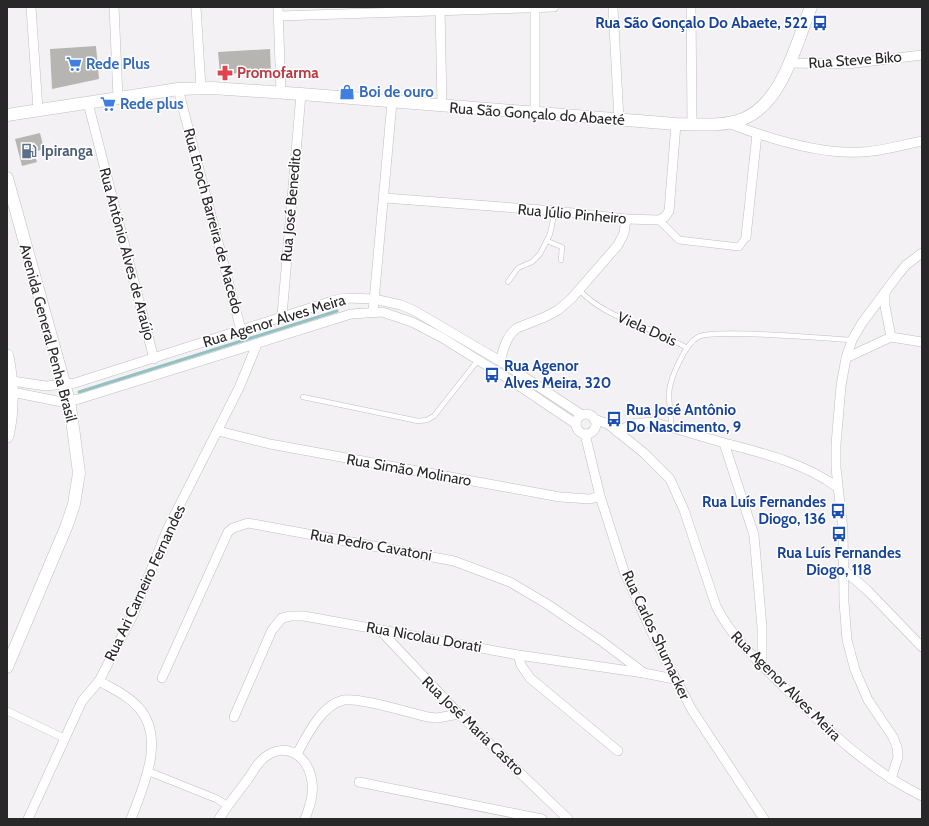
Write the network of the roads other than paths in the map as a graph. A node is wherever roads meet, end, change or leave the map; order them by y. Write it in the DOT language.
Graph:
graph roads {
  1 [pos="31,7"];
  2 [pos="114,7"];
  3 [pos="196,7"];
  4 [pos="554,7"];
  5 [pos="613,7"];
  6 [pos="691,7"];
  7 [pos="811,7"];
  8 [pos="535,8"];
  9 [pos="441,9"];
  10 [pos="279,12"];
  11 [pos="922,55"];
  12 [pos="788,63"];
  13 [pos="201,88"];
  14 [pos="178,90"];
  15 [pos="281,93"];
  16 [pos="301,94"];
  17 [pos="118,98"];
  18 [pos="392,102"];
  19 [pos="88,103"];
  20 [pos="442,106"];
  21 [pos="38,110"];
  22 [pos="535,114"];
  23 [pos="7,115"];
  24 [pos="619,120"];
  25 [pos="728,123"];
  26 [pos="676,124"];
  27 [pos="692,124"];
  28 [pos="757,134"];
  29 [pos="922,141"];
  30 [pos="7,178"];
  31 [pos="385,198"];
  32 [pos="555,211"];
  33 [pos="626,219"];
  34 [pos="659,220"];
  35 [pos="746,237"];
  36 [pos="547,241"];
  37 [pos="922,253"];
  38 [pos="561,260"];
  39 [pos="508,282"];
  40 [pos="580,290"];
  41 [pos="885,292"];
  42 [pos="345,298"];
  43 [pos="374,299"];
  44 [pos="373,312"];
  45 [pos="351,314"];
  46 [pos="282,316"];
  47 [pos="241,330"];
  48 [pos="891,337"];
  49 [pos="852,340"];
  50 [pos="922,342"];
  51 [pos="257,344"];
  52 [pos="687,348"];
  53 [pos="7,356"];
  54 [pos="846,358"];
  55 [pos="154,359"];
  56 [pos="478,360"];
  57 [pos="500,361"];
  58 [pos="64,384"];
  59 [pos="12,387"];
  60 [pos="303,397"];
  61 [pos="69,401"];
  62 [pos="582,415"];
  63 [pos="594,423"];
  64 [pos="576,424"];
  65 [pos="671,426"];
  66 [pos="614,430"];
  67 [pos="218,431"];
  68 [pos="585,434"];
  69 [pos="7,436"];
  70 [pos="724,443"];
  71 [pos="837,487"];
  72 [pos="600,496"];
  73 [pos="843,569"];
  74 [pos="380,630"];
  75 [pos="922,647"];
  76 [pos="518,655"];
  77 [pos="762,665"];
  78 [pos="7,667"];
  79 [pos="644,673"];
  80 [pos="162,678"];
  81 [pos="674,679"];
  82 [pos="99,681"];
  83 [pos="7,711"];
  84 [pos="458,714"];
  85 [pos="234,717"];
  86 [pos="64,738"];
  87 [pos="618,751"];
  88 [pos="297,754"];
  89 [pos="147,771"];
  90 [pos="891,779"];
  91 [pos="359,782"];
  92 [pos="922,796"];
  93 [pos="228,806"];
  94 [pos="28,819"];
  95 [pos="131,819"];
  96 [pos="219,819"];
  97 [pos="305,819"];
  98 [pos="542,819"];
  99 [pos="568,819"];
  100 [pos="764,819"];
  1 -- 21 [label="street"];
  2 -- 17 [label="street"];
  3 -- 13 [label="street"];
  4 -- 8 [label="street"];
  5 -- 24 [label="street"];
  6 -- 27 [label="street"];
  7 -- 12 [label="street, Rua São Gonçalo do Abaeté"];
  8 -- 9 [label="street"];
  8 -- 22 [label="street"];
  9 -- 10 [label="street"];
  9 -- 20 [label="street"];
  10 -- 15 [label="street"];
  11 -- 12 [label="street, Rua Steve Biko"];
  12 -- 25 [label="street, Rua São Gonçalo do Abaeté"];
  13 -- 14 [label="street, Rua São Gonçalo do Abaeté"];
  13 -- 15 [label="street, Rua São Gonçalo do Abaeté"];
  14 -- 17 [label="street, Rua São Gonçalo do Abaeté"];
  14 -- 47 [label="street, Rua Enoch Barreira de Macedo"];
  15 -- 16 [label="street, Rua São Gonçalo do Abaeté"];
  16 -- 18 [label="street, Rua São Gonçalo do Abaeté"];
  16 -- 46 [label="street, Rua José Benedito"];
  17 -- 19 [label="street, Rua São Gonçalo do Abaeté"];
  18 -- 20 [label="street, Rua São Gonçalo do Abaeté"];
  18 -- 31 [label="street"];
  19 -- 21 [label="street, Rua São Gonçalo do Abaeté"];
  19 -- 55 [label="street, Rua Antônio Alves de Araújo"];
  20 -- 22 [label="street, Rua São Gonçalo do Abaeté"];
  21 -- 23 [label="street, Rua São Gonçalo do Abaeté"];
  22 -- 24 [label="street, Rua São Gonçalo do Abaeté"];
  24 -- 26 [label="street, Rua São Gonçalo do Abaeté"];
  25 -- 27 [label="street, Rua São Gonçalo do Abaeté"];
  25 -- 28 [label="street"];
  26 -- 27 [label="street, Rua São Gonçalo do Abaeté"];
  26 -- 34 [label="street"];
  28 -- 29 [label="street"];
  28 -- 35 [label="street"];
  30 -- 58 [label="street, Avenida General Penha Brasil"];
  31 -- 32 [label="street, Rua Júlio Pinheiro"];
  31 -- 43 [label="street"];
  32 -- 33 [label="street, Rua Júlio Pinheiro"];
  32 -- 36 [label="lane"];
  33 -- 34 [label="street, Rua Júlio Pinheiro"];
  33 -- 40 [label="street"];
  34 -- 35 [label="street"];
  36 -- 38 [label="lane"];
  36 -- 39 [label="lane"];
  37 -- 41 [label="street"];
  40 -- 52 [label="lane, Viela Dois"];
  40 -- 57 [label="street"];
  41 -- 48 [label="street"];
  41 -- 49 [label="street"];
  42 -- 43 [label="street, Rua Agenor Alves Meira"];
  42 -- 45 [label="street"];
  42 -- 46 [label="street, Rua Agenor Alves Meira"];
  43 -- 44 [label="street"];
  43 -- 57 [label="street, Rua Agenor Alves Meira"];
  44 -- 45 [label="street, Rua Agenor Alves Meira"];
  44 -- 56 [label="street, Rua Agenor Alves Meira"];
  45 -- 51 [label="street, Rua Agenor Alves Meira"];
  46 -- 47 [label="street, Rua Agenor Alves Meira"];
  47 -- 55 [label="street, Rua Agenor Alves Meira"];
  48 -- 50 [label="street"];
  48 -- 54 [label="street"];
  49 -- 52 [label="lane"];
  49 -- 54 [label="street"];
  51 -- 61 [label="street, Rua Agenor Alves Meira"];
  51 -- 67 [label="street, Rua Ari Carneiro Fernandes"];
  52 -- 65 [label="lane, Viela Dois"];
  53 -- 59 [label="main road"];
  54 -- 71 [label="street"];
  55 -- 58 [label="street, Rua Agenor Alves Meira"];
  56 -- 60 [label="lane"];
  56 -- 64 [label="street, Rua Agenor Alves Meira"];
  57 -- 62 [label="street, Rua Agenor Alves Meira"];
  58 -- 59 [label="street, Rua Agenor Alves Meira"];
  58 -- 61 [label="street, Avenida General Penha Brasil"];
  59 -- 61 [label="street, Rua Agenor Alves Meira"];
  59 -- 69 [label="main road"];
  61 -- 78 [label="street, Avenida General Penha Brasil"];
  62 -- 63 [label="street"];
  62 -- 64 [label="street"];
  63 -- 66 [label="street, Rua Agenor Alves Meira"];
  63 -- 68 [label="street"];
  64 -- 68 [label="street"];
  65 -- 66 [label="street"];
  65 -- 70 [label="street"];
  66 -- 77 [label="street, Rua Agenor Alves Meira"];
  67 -- 72 [label="street, Rua Simão Molinaro"];
  67 -- 82 [label="street, Rua Ari Carneiro Fernandes"];
  68 -- 72 [label="street, Rua Carlos Shumacker"];
  70 -- 71 [label="street"];
  70 -- 77 [label="street"];
  71 -- 73 [label="street"];
  72 -- 81 [label="street, Rua Carlos Shumacker"];
  73 -- 75 [label="street"];
  73 -- 90 [label="street"];
  74 -- 76 [label="street, Rua Nicolau Dorati"];
  74 -- 84 [label="street, Rua José Maria Castro"];
  74 -- 85 [label="street, Rua Nicolau Dorati"];
  76 -- 79 [label="street, Rua Nicolau Dorati"];
  76 -- 87 [label="street"];
  77 -- 90 [label="street, Rua Agenor Alves Meira"];
  79 -- 80 [label="street, Rua Pedro Cavatoni"];
  79 -- 81 [label="street, Rua Nicolau Dorati"];
  81 -- 100 [label="street, Rua Carlos Shumacker"];
  82 -- 86 [label="street, Rua Ari Carneiro Fernandes"];
  82 -- 89 [label="street"];
  83 -- 86 [label="street"];
  84 -- 88 [label="street"];
  84 -- 99 [label="street, Rua José Maria Castro"];
  86 -- 94 [label="street, Rua Ari Carneiro Fernandes"];
  88 -- 93 [label="street"];
  88 -- 97 [label="street"];
  89 -- 93 [label="street"];
  89 -- 95 [label="street"];
  90 -- 92 [label="street, Rua Agenor Alves Meira"];
  91 -- 98 [label="street"];
  93 -- 96 [label="street"];
}
